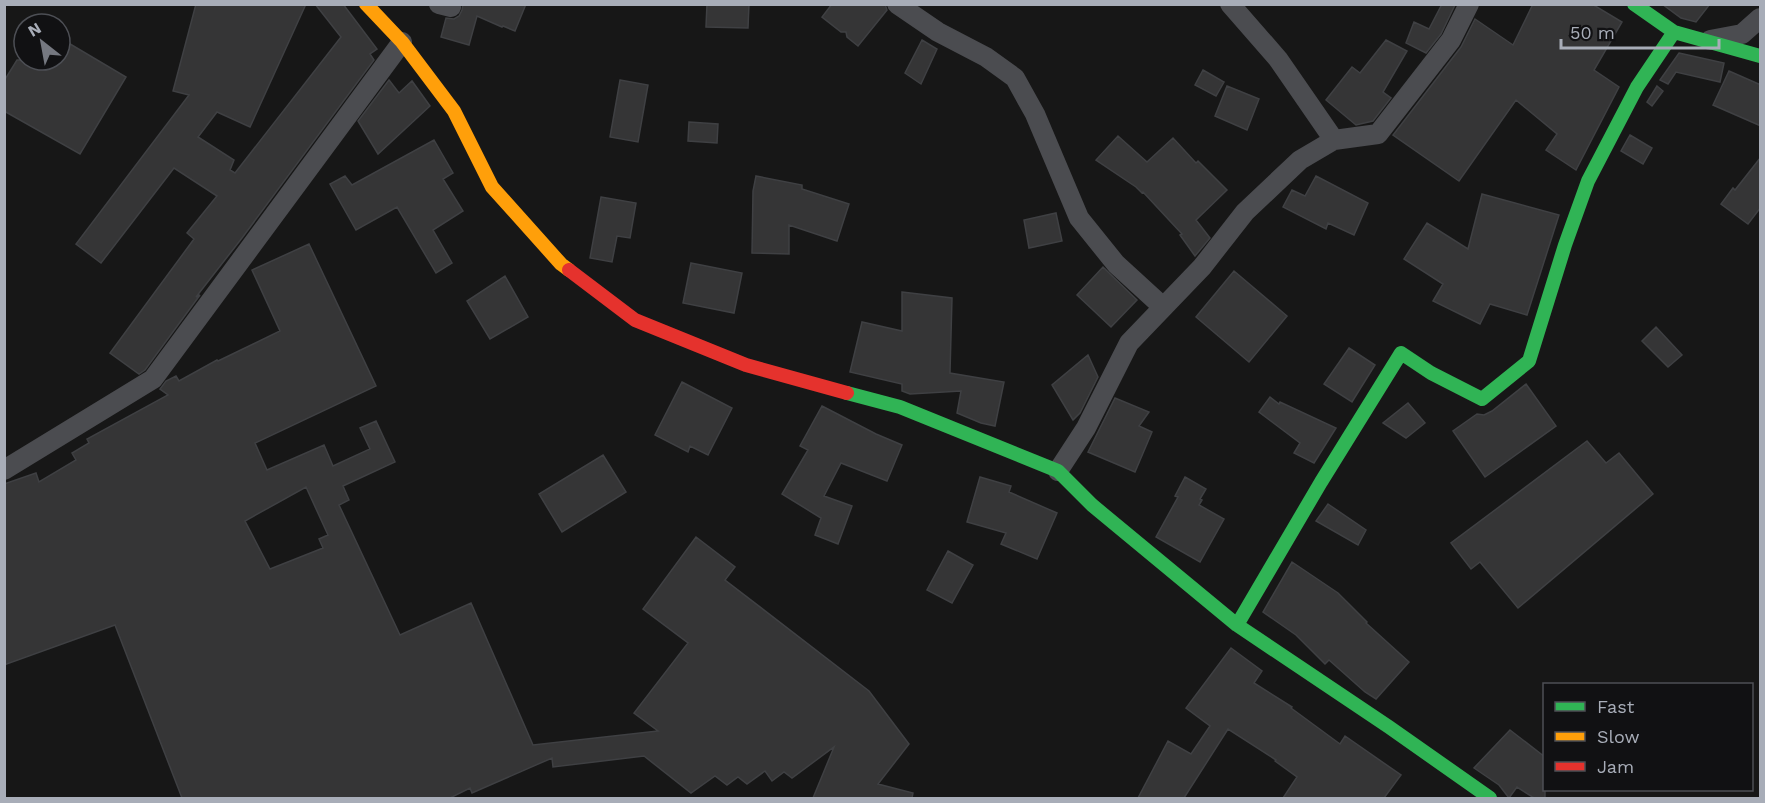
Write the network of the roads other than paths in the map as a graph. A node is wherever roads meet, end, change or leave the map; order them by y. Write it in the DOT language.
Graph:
graph roads {
  1 [pos="366,4"];
  2 [pos="897,4"];
  3 [pos="1230,4"];
  4 [pos="1469,4"];
  5 [pos="1634,4"];
  6 [pos="1761,18"];
  7 [pos="1674,32"];
  8 [pos="1708,41"];
  9 [pos="402,42"];
  10 [pos="1761,56"];
  11 [pos="1334,140"];
  12 [pos="1163,307"];
  13 [pos="4,470"];
  14 [pos="1058,471"];
  15 [pos="1237,624"];
  16 [pos="1490,798"];
  1 -- 9 [label="street"];
  2 -- 12 [label="street"];
  3 -- 11 [label="street"];
  4 -- 11 [label="street"];
  5 -- 7 [label="street"];
  6 -- 8 [label="street"];
  7 -- 8 [label="street"];
  7 -- 15 [label="street"];
  8 -- 10 [label="street"];
  9 -- 13 [label="street"];
  9 -- 14 [label="street"];
  11 -- 12 [label="street"];
  12 -- 14 [label="street"];
  14 -- 15 [label="street"];
  15 -- 16 [label="street"];
}
